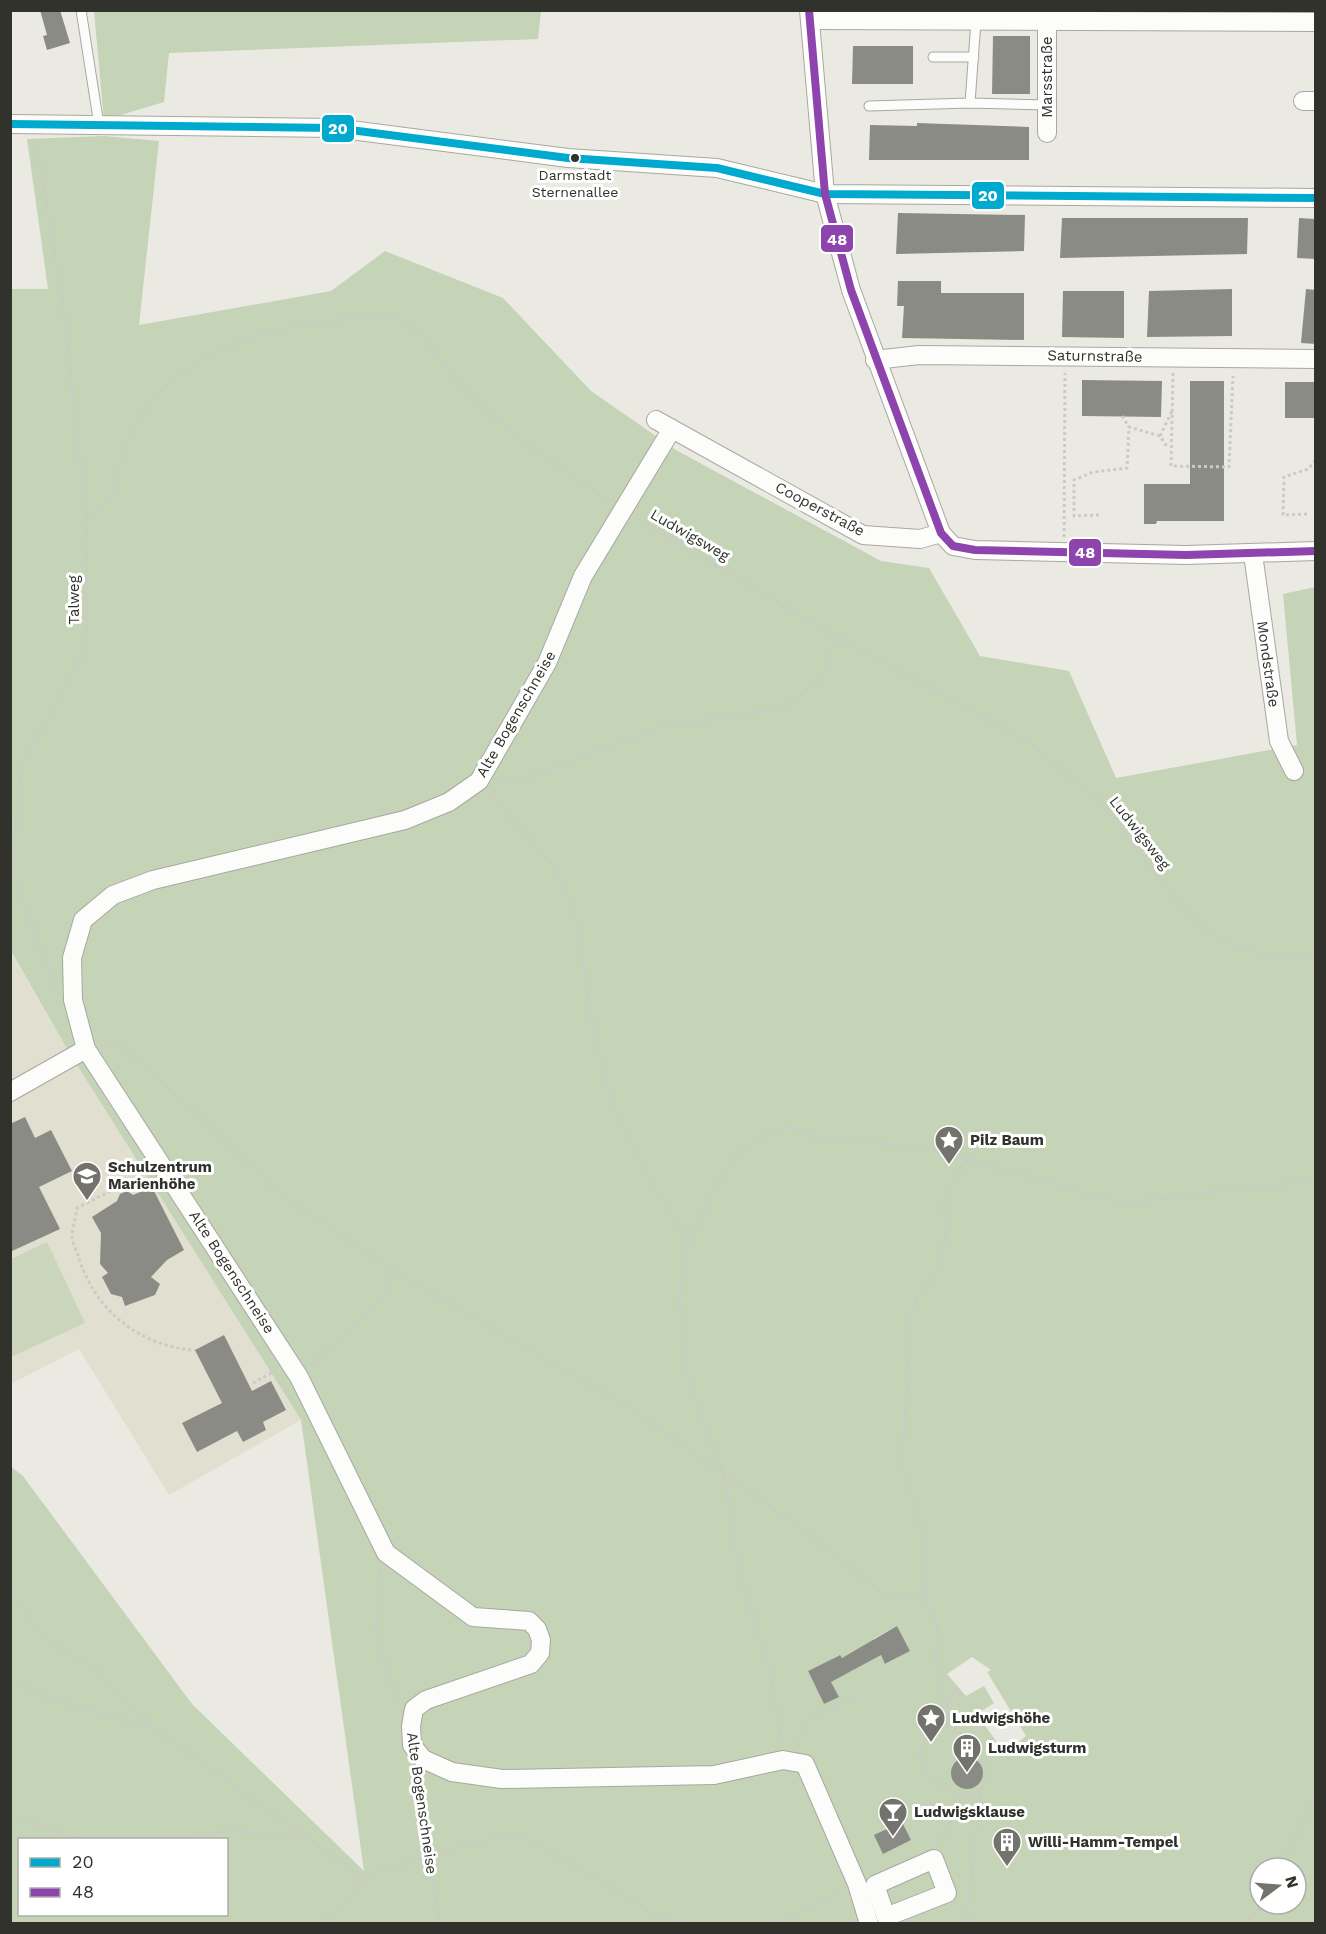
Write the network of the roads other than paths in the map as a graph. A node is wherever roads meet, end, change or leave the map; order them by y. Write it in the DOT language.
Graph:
graph roads {
  1 [pos="81,10"];
  2 [pos="809,15"];
  3 [pos="973,17"];
  4 [pos="1047,20"];
  5 [pos="1316,22"];
  6 [pos="933,57"];
  7 [pos="974,57"];
  8 [pos="970,103"];
  9 [pos="1047,105"];
  10 [pos="869,106"];
  11 [pos="10,124"];
  12 [pos="99,125"];
  13 [pos="1047,133"];
  14 [pos="825,194"];
  15 [pos="1316,198"];
  16 [pos="1316,359"];
  17 [pos="875,360"];
  18 [pos="623,511"];
  19 [pos="942,533"];
  20 [pos="1316,551"];
  21 [pos="1253,554"];
  22 [pos="1294,771"];
  23 [pos="86,1049"];
  24 [pos="10,1092"];
  25 [pos="869,1923"];
  1 -- 12 [label="lane"];
  2 -- 3 [label="street"];
  2 -- 14 [label="street"];
  3 -- 4 [label="street"];
  3 -- 7 [label="lane"];
  4 -- 5 [label="street"];
  4 -- 9 [label="street, Marsstraße"];
  6 -- 7 [label="lane"];
  7 -- 8 [label="lane"];
  8 -- 9 [label="lane"];
  8 -- 10 [label="lane"];
  9 -- 13 [label="street, Marsstraße"];
  11 -- 12 [label="street"];
  12 -- 14 [label="street"];
  14 -- 15 [label="street"];
  14 -- 17 [label="street"];
  16 -- 17 [label="street, Saturnstraße"];
  17 -- 19 [label="street"];
  18 -- 19 [label="street, Cooperstraße"];
  18 -- 23 [label="street, Alte Bogenschneise"];
  19 -- 21 [label="street"];
  20 -- 21 [label="street"];
  21 -- 22 [label="street, Mondstraße"];
  23 -- 24 [label="street"];
  23 -- 25 [label="street, Alte Bogenschneise"];
}
